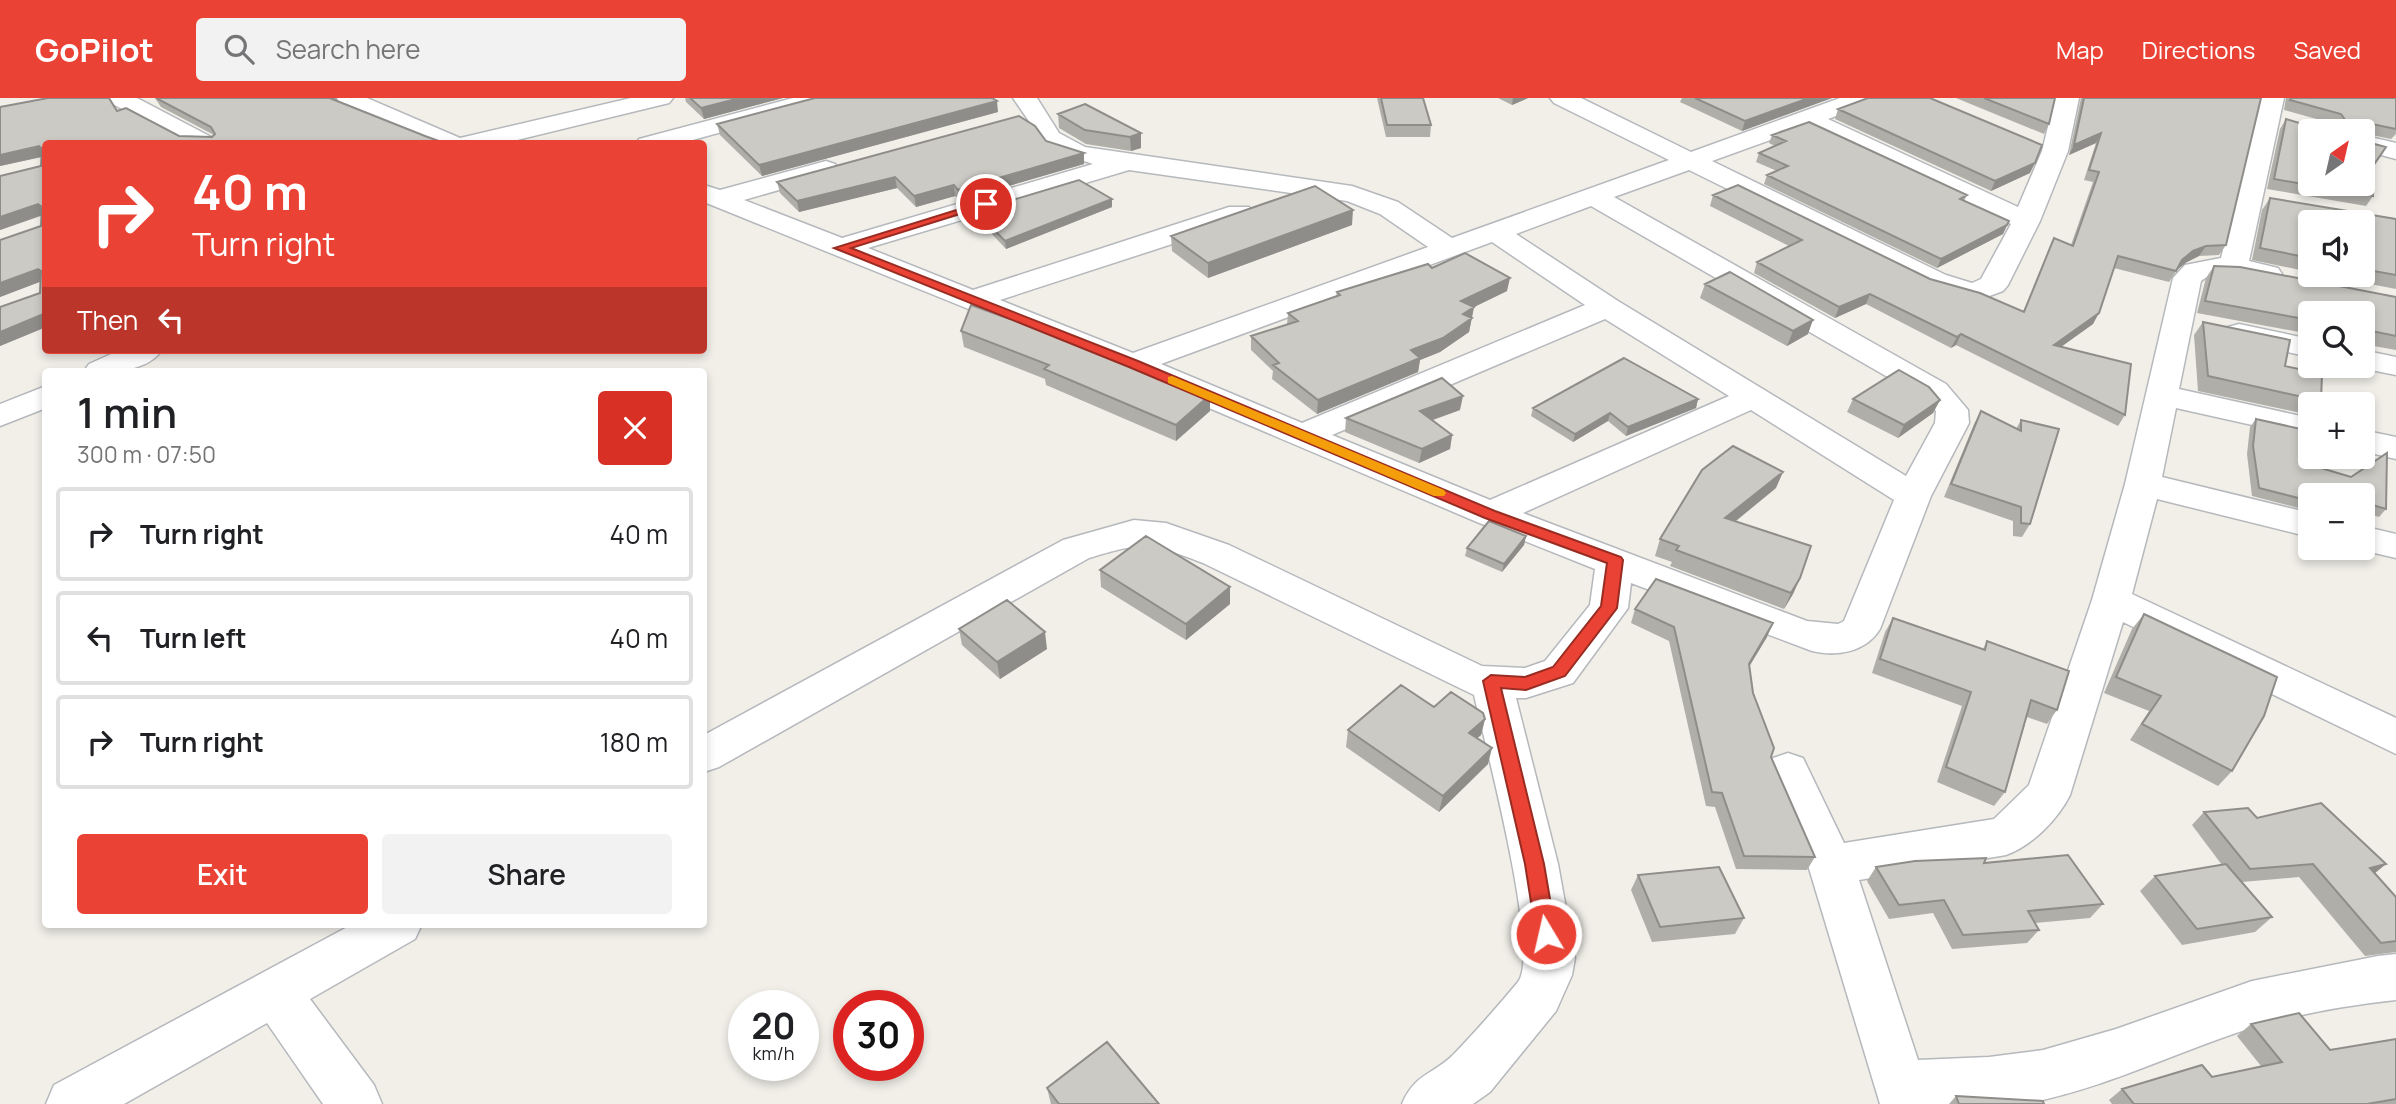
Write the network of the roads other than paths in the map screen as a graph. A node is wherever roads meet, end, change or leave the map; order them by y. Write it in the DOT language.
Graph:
graph roads {
  1 [pos="119,98"];
  2 [pos="347,98"];
  3 [pos="661,98"];
  4 [pos="820,98"];
  5 [pos="1562,98"];
  6 [pos="2067,98"];
  7 [pos="1849,100"];
  8 [pos="1030,105"];
  9 [pos="2278,112"];
  10 [pos="1807,118"];
  11 [pos="1008,120"];
  12 [pos="543,126"];
  13 [pos="197,139"];
  14 [pos="434,140"];
  15 [pos="485,140"];
  16 [pos="577,140"];
  17 [pos="663,140"];
  18 [pos="2030,140"];
  19 [pos="2375,145"];
  20 [pos="2055,150"];
  21 [pos="2396,151"];
  22 [pos="1691,160"];
  23 [pos="1132,162"];
  24 [pos="849,163"];
  25 [pos="1315,189"];
  26 [pos="1591,195"];
  27 [pos="710,196"];
  28 [pos="2026,221"];
  29 [pos="1494,231"];
  30 [pos="1447,247"];
  31 [pos="839,248"];
  32 [pos="2233,268"];
  33 [pos="2298,280"];
  34 [pos="972,300"];
  35 [pos="1607,307"];
  36 [pos="2198,325"];
  37 [pos="2298,346"];
  38 [pos="137,354"];
  39 [pos="2375,362"];
  40 [pos="1133,364"];
  41 [pos="2396,366"];
  42 [pos="107,368"];
  43 [pos="2160,395"];
  44 [pos="1754,397"];
  45 [pos="42,398"];
  46 [pos="0,416"];
  47 [pos="2298,425"];
  48 [pos="1302,435"];
  49 [pos="2375,443"];
  50 [pos="2396,448"];
  51 [pos="2143,484"];
  52 [pos="1913,495"];
  53 [pos="1490,514"];
  54 [pos="2298,522"];
  55 [pos="2375,541"];
  56 [pos="2396,546"];
  57 [pos="1615,560"];
  58 [pos="2111,600"];
  59 [pos="1491,681"];
  60 [pos="2396,737"];
  61 [pos="707,753"];
  62 [pos="1788,770"];
  63 [pos="1830,865"];
  64 [pos="391,928"];
  65 [pos="2396,976"];
  66 [pos="275,992"];
  67 [pos="1903,1095"];
  68 [pos="73,1104"];
  69 [pos="355,1104"];
  70 [pos="1429,1104"];
  1 -- 13 [label="street"];
  2 -- 14 [label="street"];
  3 -- 12 [label="street"];
  4 -- 17 [label="street"];
  5 -- 22 [label="street"];
  6 -- 20 [label="street"];
  7 -- 10 [label="street"];
  8 -- 11 [label="street"];
  8 -- 23 [label="street"];
  9 -- 32 [label="street"];
  10 -- 22 [label="street"];
  10 -- 28 [label="street"];
  12 -- 15 [label="street"];
  12 -- 16 [label="street"];
  18 -- 20 [label="street"];
  19 -- 21 [label="street"];
  20 -- 28 [label="street"];
  22 -- 26 [label="street"];
  22 -- 28 [label="street"];
  23 -- 25 [label="street"];
  23 -- 31 [label="street"];
  24 -- 27 [label="street"];
  25 -- 30 [label="street"];
  25 -- 34 [label="street"];
  26 -- 29 [label="street"];
  26 -- 52 [label="street"];
  27 -- 31 [label="street"];
  29 -- 30 [label="street"];
  29 -- 35 [label="street"];
  30 -- 40 [label="street"];
  31 -- 34 [label="street"];
  32 -- 33 [label="street"];
  32 -- 36 [label="street"];
  34 -- 40 [label="street"];
  35 -- 44 [label="street"];
  35 -- 48 [label="street"];
  36 -- 37 [label="street"];
  36 -- 43 [label="street"];
  38 -- 42 [label="street"];
  39 -- 41 [label="street"];
  40 -- 48 [label="street"];
  43 -- 47 [label="street"];
  43 -- 51 [label="street"];
  44 -- 52 [label="street"];
  44 -- 53 [label="street"];
  45 -- 46 [label="street"];
  48 -- 53 [label="street"];
  49 -- 50 [label="street"];
  51 -- 54 [label="street"];
  51 -- 58 [label="street"];
  52 -- 57 [label="street"];
  53 -- 57 [label="street"];
  55 -- 56 [label="street"];
  57 -- 59 [label="street"];
  58 -- 60 [label="street"];
  58 -- 63 [label="street"];
  59 -- 61 [label="street"];
  59 -- 70 [label="street"];
  62 -- 63 [label="street"];
  63 -- 67 [label="street"];
  64 -- 66 [label="street"];
  65 -- 67 [label="street"];
  66 -- 68 [label="street"];
  66 -- 69 [label="street"];
}
